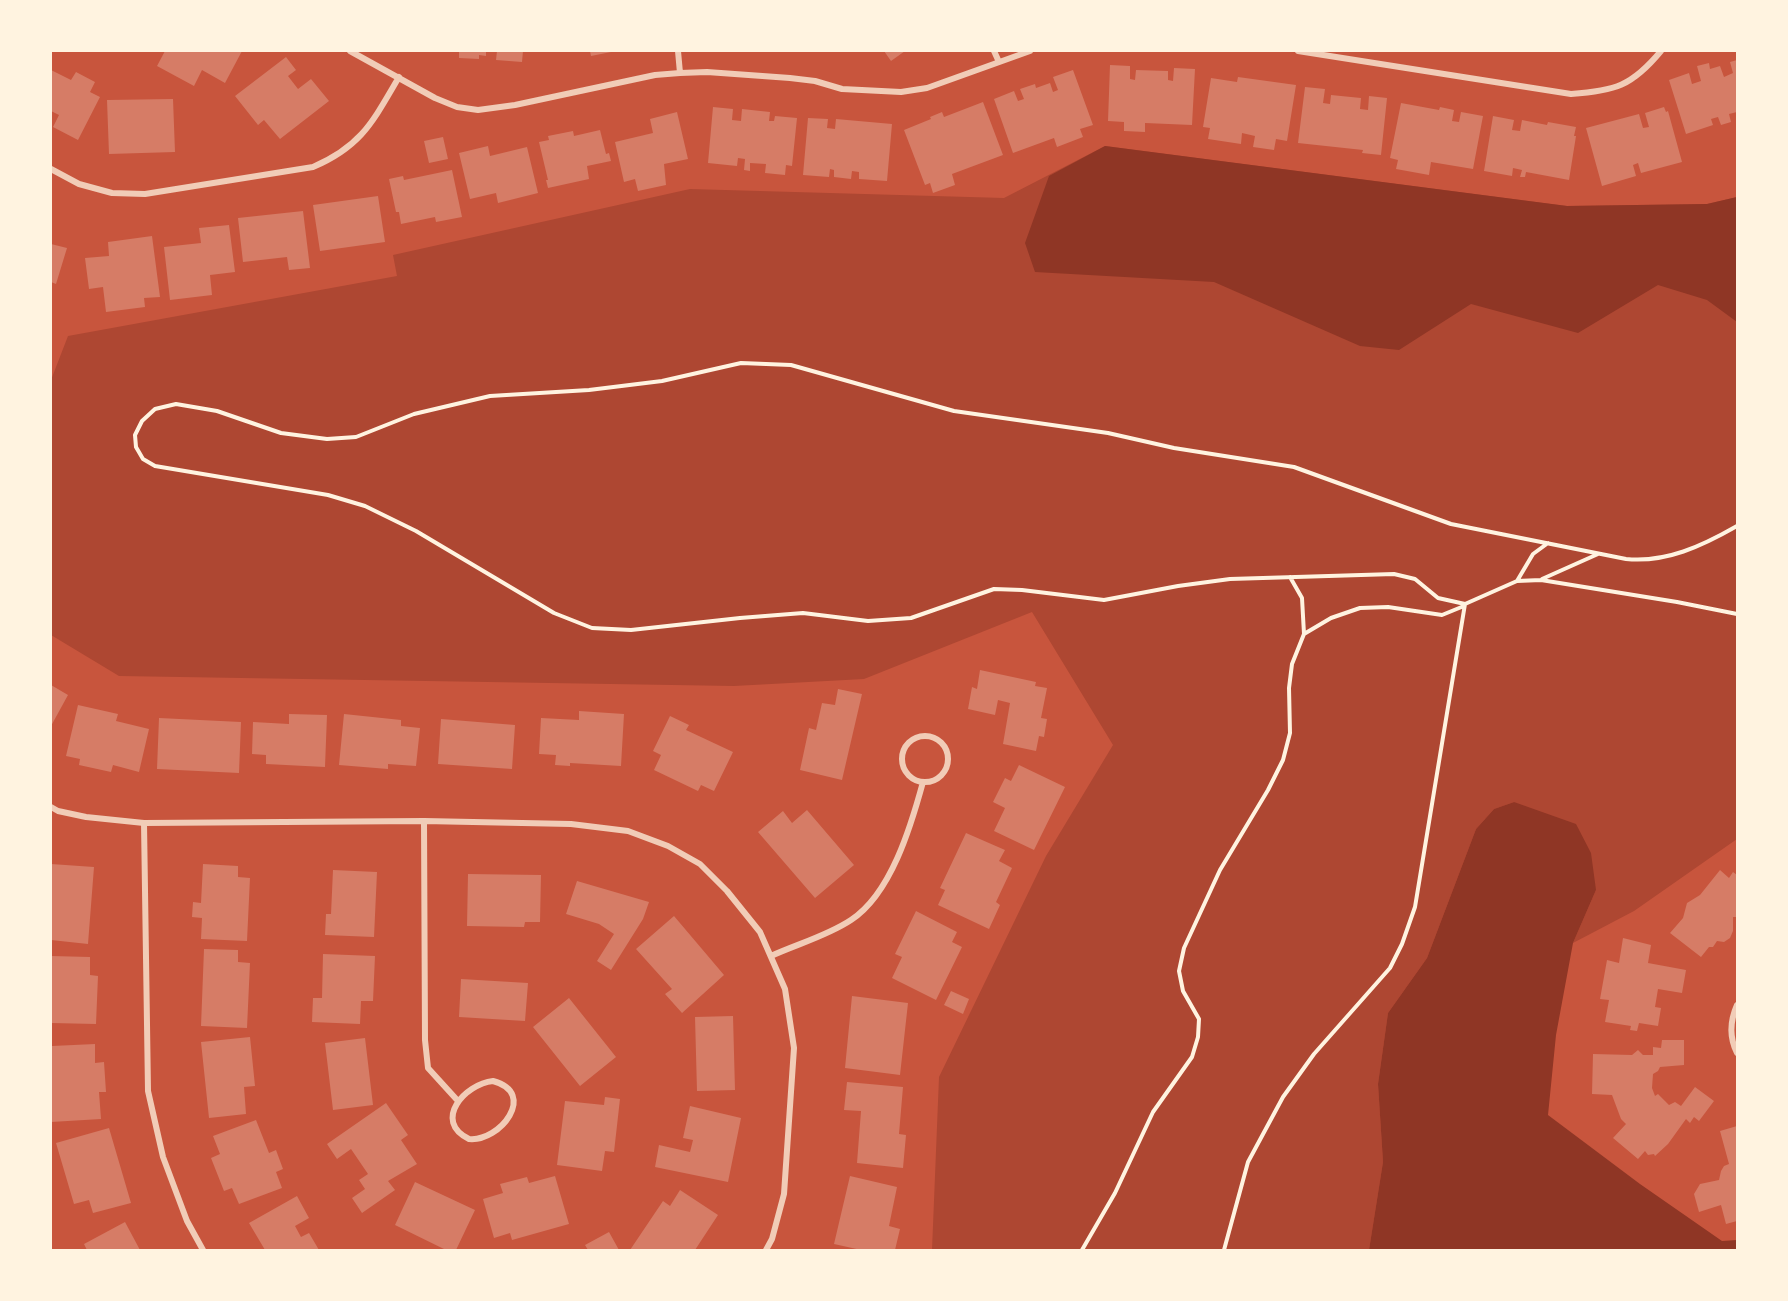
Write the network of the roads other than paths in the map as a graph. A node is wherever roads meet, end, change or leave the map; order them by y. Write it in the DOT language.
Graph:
graph roads {
  1 [pos="350,51"];
  2 [pos="678,51"];
  3 [pos="994,51"];
  4 [pos="1030,51"];
  5 [pos="1298,51"];
  6 [pos="1661,51"];
  7 [pos="999,62"];
  8 [pos="680,73"];
  9 [pos="399,77"];
  10 [pos="51,169"];
  11 [pos="923,782"];
  12 [pos="51,807"];
  13 [pos="424,821"];
  14 [pos="144,823"];
  15 [pos="771,956"];
  16 [pos="1737,1005"];
  17 [pos="1737,1053"];
  18 [pos="458,1101"];
  19 [pos="203,1250"];
  20 [pos="766,1250"];
  1 -- 9 [label="street"];
  2 -- 8 [label="street"];
  3 -- 7 [label="street"];
  4 -- 7 [label="street"];
  5 -- 6 [label="street"];
  7 -- 8 [label="street"];
  8 -- 9 [label="street"];
  9 -- 10 [label="street"];
  11 -- 11 [label="street"];
  11 -- 15 [label="street"];
  12 -- 14 [label="street"];
  13 -- 14 [label="street"];
  13 -- 15 [label="street"];
  13 -- 18 [label="street"];
  14 -- 19 [label="street"];
  15 -- 20 [label="street"];
  16 -- 17 [label="street"];
  18 -- 18 [label="street"];
}
